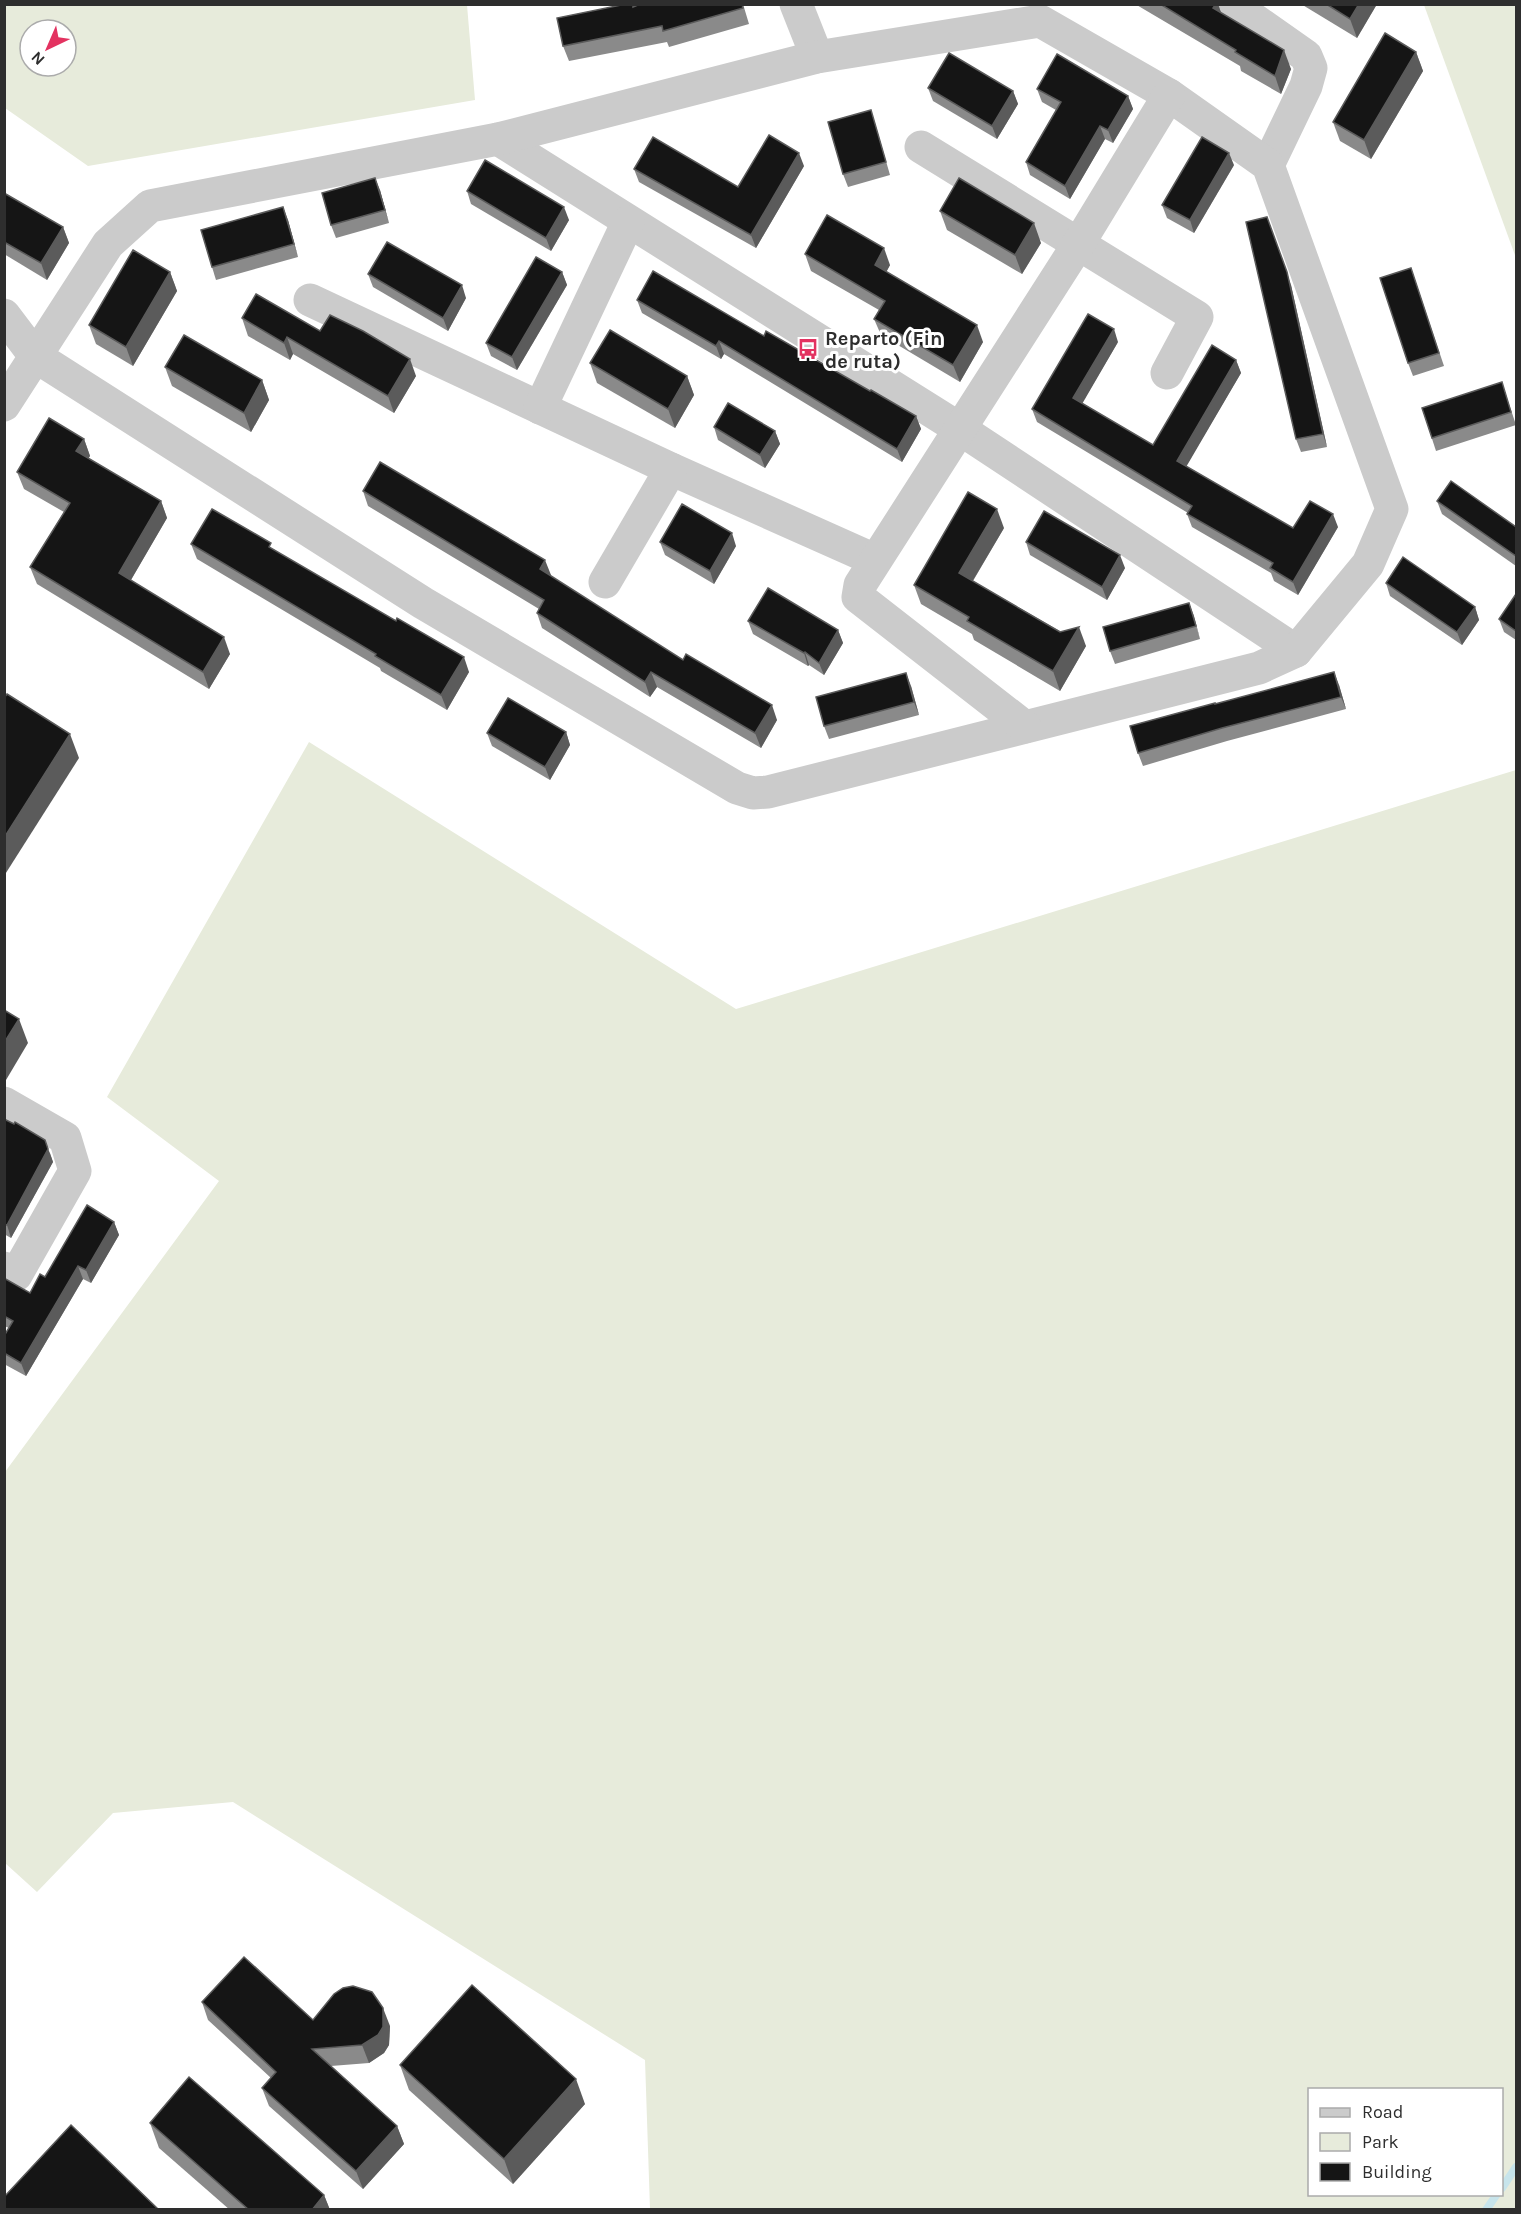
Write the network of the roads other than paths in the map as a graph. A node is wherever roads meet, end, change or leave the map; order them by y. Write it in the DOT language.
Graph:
graph roads {
  1 [pos="796,4"];
  2 [pos="1232,4"];
  3 [pos="1050,13"];
  4 [pos="817,57"];
  5 [pos="1169,95"];
  6 [pos="498,139"];
  7 [pos="921,147"];
  8 [pos="1268,165"];
  9 [pos="628,222"];
  10 [pos="1079,243"];
  11 [pos="310,300"];
  12 [pos="4,315"];
  13 [pos="35,356"];
  14 [pos="1167,373"];
  15 [pos="4,405"];
  16 [pos="540,408"];
  17 [pos="960,429"];
  18 [pos="671,469"];
  19 [pos="875,560"];
  20 [pos="605,582"];
  21 [pos="1296,651"];
  22 [pos="1025,727"];
  23 [pos="4,1102"];
  24 [pos="4,1269"];
  1 -- 4 [label="street"];
  2 -- 8 [label="street"];
  3 -- 4 [label="street"];
  3 -- 5 [label="street"];
  4 -- 6 [label="street"];
  5 -- 8 [label="street"];
  5 -- 10 [label="street"];
  6 -- 9 [label="street"];
  6 -- 13 [label="street"];
  7 -- 10 [label="street"];
  8 -- 21 [label="street"];
  9 -- 16 [label="street"];
  9 -- 17 [label="street"];
  10 -- 14 [label="street"];
  10 -- 17 [label="street"];
  11 -- 16 [label="street"];
  12 -- 13 [label="street"];
  13 -- 15 [label="street"];
  13 -- 22 [label="street"];
  16 -- 18 [label="street"];
  17 -- 19 [label="street"];
  17 -- 21 [label="street"];
  18 -- 19 [label="street"];
  18 -- 20 [label="street"];
  19 -- 22 [label="street"];
  21 -- 22 [label="street"];
  23 -- 24 [label="street"];
}
